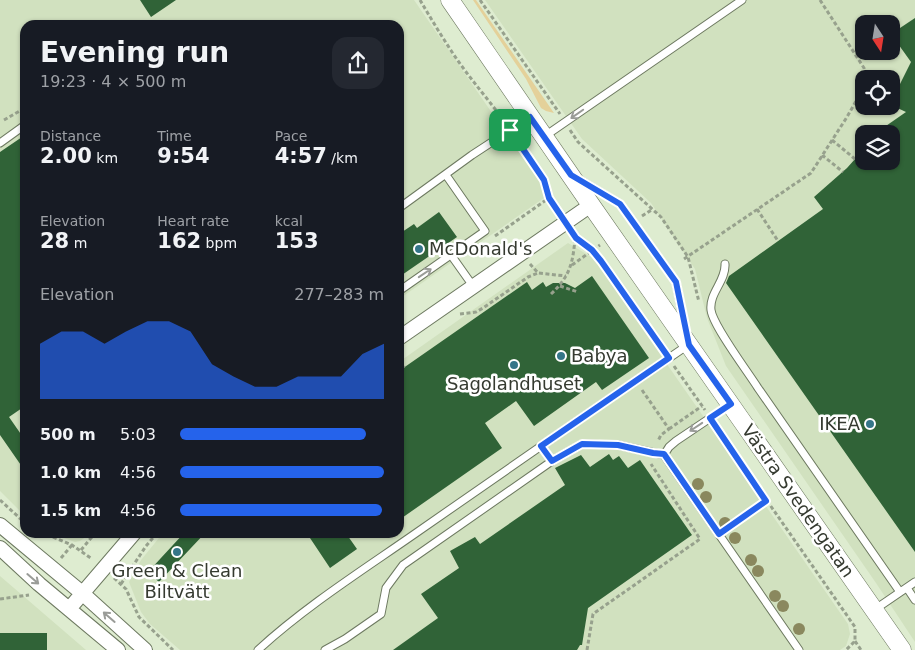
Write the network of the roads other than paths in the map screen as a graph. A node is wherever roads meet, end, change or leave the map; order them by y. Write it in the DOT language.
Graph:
graph roads {
  1 [pos="450,0"];
  2 [pos="742,0"];
  3 [pos="530,117"];
  4 [pos="20,128"];
  5 [pos="544,137"];
  6 [pos="0,142"];
  7 [pos="446,175"];
  8 [pos="571,175"];
  9 [pos="404,204"];
  10 [pos="591,205"];
  11 [pos="451,255"];
  12 [pos="725,264"];
  13 [pos="473,286"];
  14 [pos="404,288"];
  15 [pos="404,334"];
  16 [pos="689,345"];
  17 [pos="731,404"];
  18 [pos="541,446"];
  19 [pos="664,454"];
  20 [pos="552,461"];
  21 [pos="0,525"];
  22 [pos="130,538"];
  23 [pos="0,548"];
  24 [pos="915,582"];
  25 [pos="903,590"];
  26 [pos="82,593"];
  27 [pos="915,600"];
  28 [pos="69,609"];
  29 [pos="874,610"];
  30 [pos="118,650"];
  31 [pos="145,650"];
  32 [pos="258,650"];
  33 [pos="326,650"];
  34 [pos="799,650"];
  35 [pos="902,650"];
  1 -- 3 [label="street, Västra Svedengatan"];
  2 -- 5 [label="lane, one-way"];
  3 -- 5 [label="street, Västra Svedengatan"];
  3 -- 7 [label="lane"];
  4 -- 6 [label="lane"];
  5 -- 8 [label="street, Västra Svedengatan"];
  7 -- 9 [label="lane"];
  7 -- 11 [label="lane"];
  8 -- 10 [label="street, Västra Svedengatan"];
  8 -- 16 [label="lane"];
  10 -- 13 [label="street"];
  10 -- 16 [label="street, Västra Svedengatan"];
  11 -- 13 [label="lane"];
  14 -- 11 [label="lane, one-way"];
  12 -- 25 [label="lane"];
  13 -- 15 [label="street"];
  16 -- 17 [label="street, Västra Svedengatan"];
  16 -- 18 [label="lane"];
  17 -- 19 [label="lane, one-way"];
  17 -- 29 [label="street, Västra Svedengatan"];
  18 -- 20 [label="lane"];
  18 -- 32 [label="lane"];
  19 -- 20 [label="lane"];
  19 -- 34 [label="lane"];
  20 -- 33 [label="lane"];
  21 -- 26 [label="street"];
  22 -- 26 [label="street"];
  23 -- 28 [label="street, one-way"];
  24 -- 25 [label="lane"];
  25 -- 27 [label="lane"];
  25 -- 29 [label="lane"];
  26 -- 28 [label="street"];
  31 -- 26 [label="street, one-way"];
  28 -- 30 [label="street"];
  29 -- 35 [label="street, Västra Svedengatan"];
}
